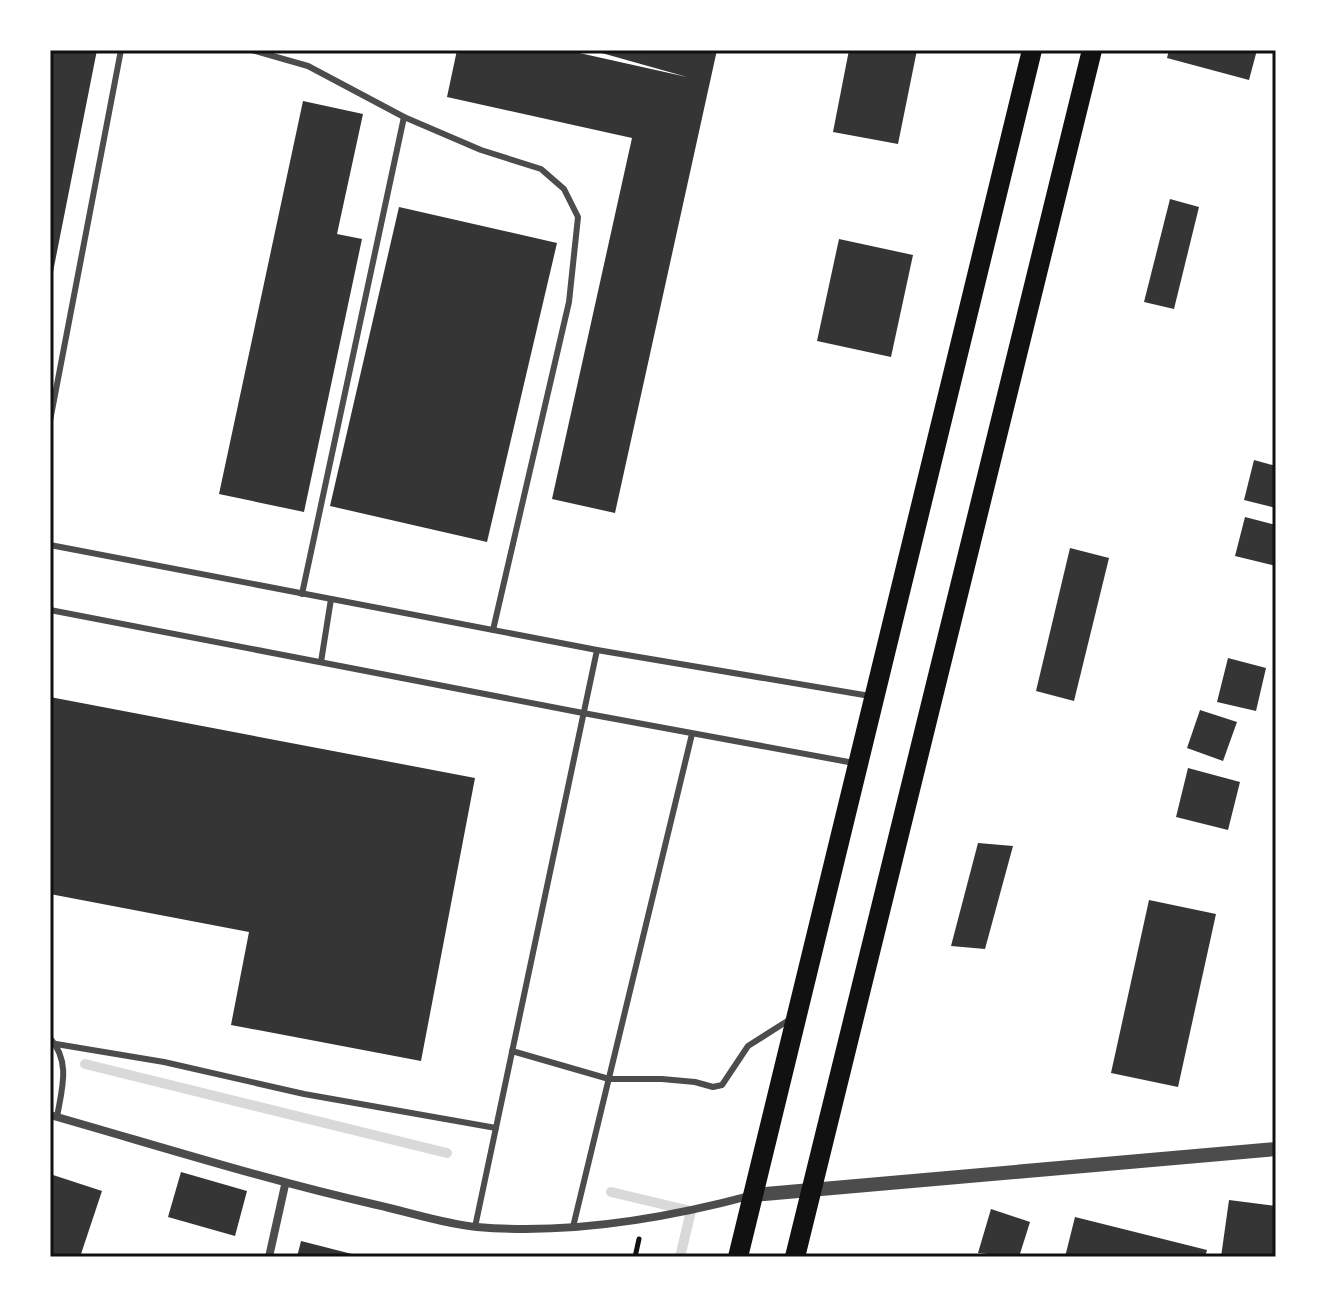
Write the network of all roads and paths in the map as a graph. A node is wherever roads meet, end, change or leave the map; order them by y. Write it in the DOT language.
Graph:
graph roads {
  1 [pos="121,50"];
  2 [pos="252,50"];
  3 [pos="1032,50"];
  4 [pos="1092,50"];
  5 [pos="404,117"];
  6 [pos="50,421"];
  7 [pos="50,545"];
  8 [pos="302,594"];
  9 [pos="331,599"];
  10 [pos="50,610"];
  11 [pos="493,630"];
  12 [pos="597,650"];
  13 [pos="321,662"];
  14 [pos="874,697"];
  15 [pos="583,713"];
  16 [pos="692,734"];
  17 [pos="857,763"];
  18 [pos="798,1012"];
  19 [pos="50,1038"];
  20 [pos="56,1044"];
  21 [pos="512,1051"];
  22 [pos="609,1079"];
  23 [pos="54,1116"];
  24 [pos="496,1128"];
  25 [pos="1276,1149"];
  26 [pos="285,1185"];
  27 [pos="812,1188"];
  28 [pos="753,1195"];
  29 [pos="475,1227"];
  30 [pos="573,1227"];
  31 [pos="269,1257"];
  32 [pos="738,1257"];
  33 [pos="795,1257"];
  1 -- 6 [label="lane"];
  2 -- 5 [label="lane"];
  3 -- 14 [label="main road"];
  4 -- 27 [label="main road"];
  5 -- 8 [label="lane"];
  5 -- 11 [label="lane"];
  7 -- 8 [label="lane"];
  8 -- 9 [label="lane"];
  9 -- 11 [label="lane"];
  9 -- 13 [label="lane"];
  10 -- 13 [label="lane"];
  11 -- 12 [label="lane"];
  12 -- 14 [label="lane"];
  12 -- 15 [label="lane"];
  13 -- 15 [label="lane"];
  14 -- 17 [label="main road"];
  15 -- 16 [label="lane"];
  15 -- 21 [label="lane"];
  16 -- 17 [label="lane"];
  16 -- 22 [label="lane"];
  17 -- 18 [label="main road"];
  18 -- 22 [label="lane"];
  18 -- 28 [label="main road"];
  19 -- 20 [label="lane"];
  20 -- 23 [label="lane"];
  20 -- 24 [label="lane"];
  21 -- 22 [label="lane"];
  21 -- 24 [label="lane"];
  22 -- 30 [label="lane"];
  23 -- 26 [label="street"];
  24 -- 29 [label="lane"];
  25 -- 27 [label="street"];
  26 -- 29 [label="street"];
  26 -- 31 [label="street"];
  27 -- 28 [label="street"];
  27 -- 33 [label="main road"];
  28 -- 30 [label="street"];
  28 -- 32 [label="main road"];
  29 -- 30 [label="street"];
}
